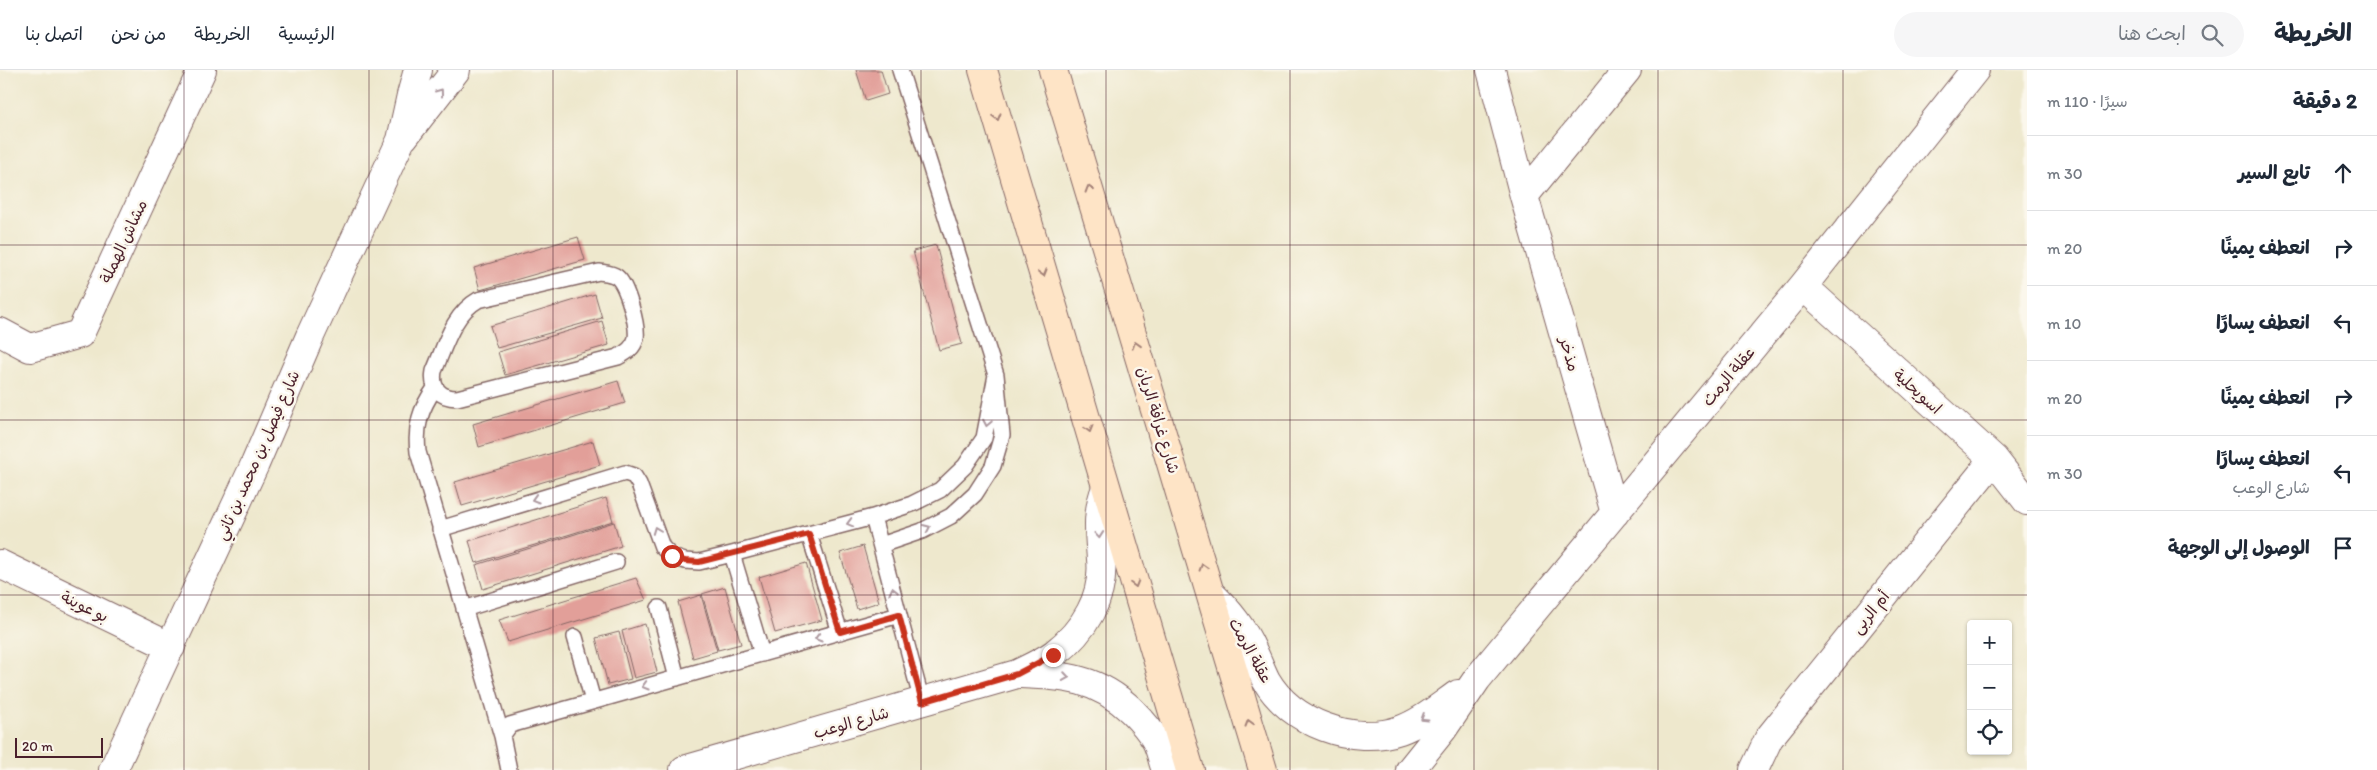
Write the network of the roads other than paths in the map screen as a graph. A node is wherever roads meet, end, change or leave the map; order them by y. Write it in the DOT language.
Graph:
graph roads {
  1 [pos="202,70"];
  2 [pos="418,70"];
  3 [pos="456,70"];
  4 [pos="900,70"];
  5 [pos="983,70"];
  6 [pos="1053,70"];
  7 [pos="1491,70"];
  8 [pos="1627,70"];
  9 [pos="1975,70"];
  10 [pos="401,140"];
  11 [pos="1524,196"];
  12 [pos="1804,286"];
  13 [pos="0,332"];
  14 [pos="996,375"];
  15 [pos="435,388"];
  16 [pos="1994,460"];
  17 [pos="1106,488"];
  18 [pos="2027,501"];
  19 [pos="1615,512"];
  20 [pos="873,516"];
  21 [pos="440,528"];
  22 [pos="809,534"];
  23 [pos="881,545"];
  24 [pos="732,554"];
  25 [pos="616,562"];
  26 [pos="0,564"];
  27 [pos="1211,594"];
  28 [pos="659,608"];
  29 [pos="464,609"];
  30 [pos="899,615"];
  31 [pos="840,632"];
  32 [pos="575,637"];
  33 [pos="171,648"];
  34 [pos="762,654"];
  35 [pos="1017,674"];
  36 [pos="677,678"];
  37 [pos="1477,679"];
  38 [pos="593,701"];
  39 [pos="922,702"];
  40 [pos="502,736"];
  41 [pos="113,770"];
  42 [pos="509,770"];
  43 [pos="684,770"];
  44 [pos="1166,770"];
  45 [pos="1190,770"];
  46 [pos="1263,770"];
  47 [pos="1410,770"];
  48 [pos="1754,770"];
  1 -- 13 [label="street, مشاش الهملة"];
  2 -- 10 [label="street, شارع فيصل بن محمد بن ثاني"];
  10 -- 3 [label="street, شارع فيصل بن محمد بن ثاني, one-way"];
  4 -- 14 [label="lane"];
  5 -- 17 [label="main road, one-way"];
  27 -- 6 [label="main road, شارع غرافة الريان, one-way"];
  7 -- 11 [label="street, مذخر"];
  8 -- 11 [label="street"];
  9 -- 12 [label="street, عقلة الرمث"];
  10 -- 33 [label="street, شارع فيصل بن محمد بن ثاني"];
  11 -- 19 [label="street, مذخر"];
  12 -- 16 [label="street, اسويحلية"];
  12 -- 19 [label="street, عقلة الرمث"];
  14 -- 20 [label="lane, one-way"];
  23 -- 14 [label="lane, one-way"];
  15 -- 15 [label="lane"];
  15 -- 21 [label="lane"];
  16 -- 18 [label="street, اسويحلية"];
  16 -- 48 [label="street, أم الربى"];
  17 -- 35 [label="street, شارع الوعب, one-way"];
  17 -- 45 [label="main road, one-way"];
  19 -- 37 [label="street, عقلة الرمث"];
  20 -- 22 [label="lane, one-way"];
  20 -- 23 [label="lane"];
  24 -- 21 [label="lane, one-way"];
  21 -- 29 [label="lane"];
  22 -- 24 [label="lane"];
  22 -- 31 [label="lane"];
  30 -- 23 [label="lane, one-way"];
  24 -- 34 [label="lane"];
  25 -- 29 [label="lane"];
  26 -- 33 [label="street, بو عوينة"];
  37 -- 27 [label="street, عقلة الرمث, one-way"];
  46 -- 27 [label="main road, شارع غرافة الريان, one-way"];
  28 -- 36 [label="lane"];
  29 -- 40 [label="lane"];
  30 -- 31 [label="lane"];
  30 -- 39 [label="lane"];
  31 -- 34 [label="lane, one-way"];
  32 -- 38 [label="lane"];
  33 -- 41 [label="street, شارع فيصل بن محمد بن ثاني"];
  34 -- 36 [label="lane"];
  35 -- 39 [label="street, شارع الوعب"];
  35 -- 44 [label="street, شارع الوعب, one-way"];
  36 -- 38 [label="lane, one-way"];
  37 -- 47 [label="street, عقلة الرمث"];
  38 -- 40 [label="lane"];
  39 -- 43 [label="street, شارع الوعب"];
  40 -- 42 [label="lane"];
}
